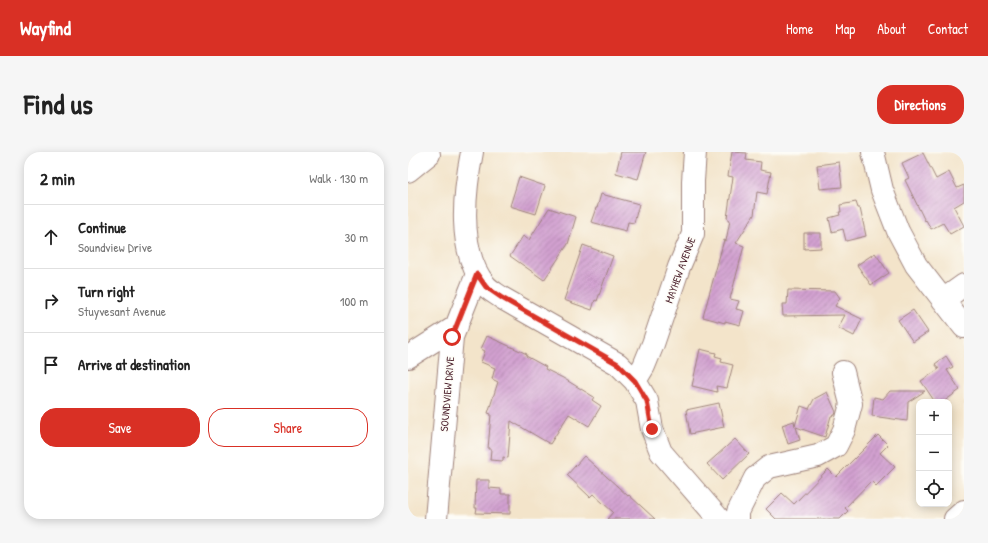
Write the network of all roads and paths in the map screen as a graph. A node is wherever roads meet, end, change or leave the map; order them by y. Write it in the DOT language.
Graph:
graph roads {
  1 [pos="472,152"];
  2 [pos="695,152"];
  3 [pos="873,152"];
  4 [pos="432,153"];
  5 [pos="408,171"];
  6 [pos="477,274"];
  7 [pos="964,285"];
  8 [pos="943,300"];
  9 [pos="457,326"];
  10 [pos="964,327"];
  11 [pos="408,357"];
  12 [pos="843,372"];
  13 [pos="635,381"];
  14 [pos="440,484"];
  15 [pos="964,511"];
  16 [pos="420,519"];
  17 [pos="436,519"];
  18 [pos="719,519"];
  19 [pos="738,519"];
  20 [pos="955,519"];
  1 -- 6 [label="street"];
  2 -- 13 [label="street, MAYHEW AVENUE"];
  3 -- 8 [label="street"];
  4 -- 5 [label="street"];
  6 -- 9 [label="street, SOUNDVIEW DRIVE"];
  6 -- 13 [label="street"];
  7 -- 8 [label="street"];
  8 -- 10 [label="street"];
  9 -- 11 [label="street"];
  9 -- 14 [label="street, SOUNDVIEW DRIVE"];
  12 -- 19 [label="street"];
  13 -- 18 [label="street"];
  14 -- 16 [label="street"];
  14 -- 17 [label="street, SOUNDVIEW DRIVE"];
  15 -- 20 [label="street"];
}
